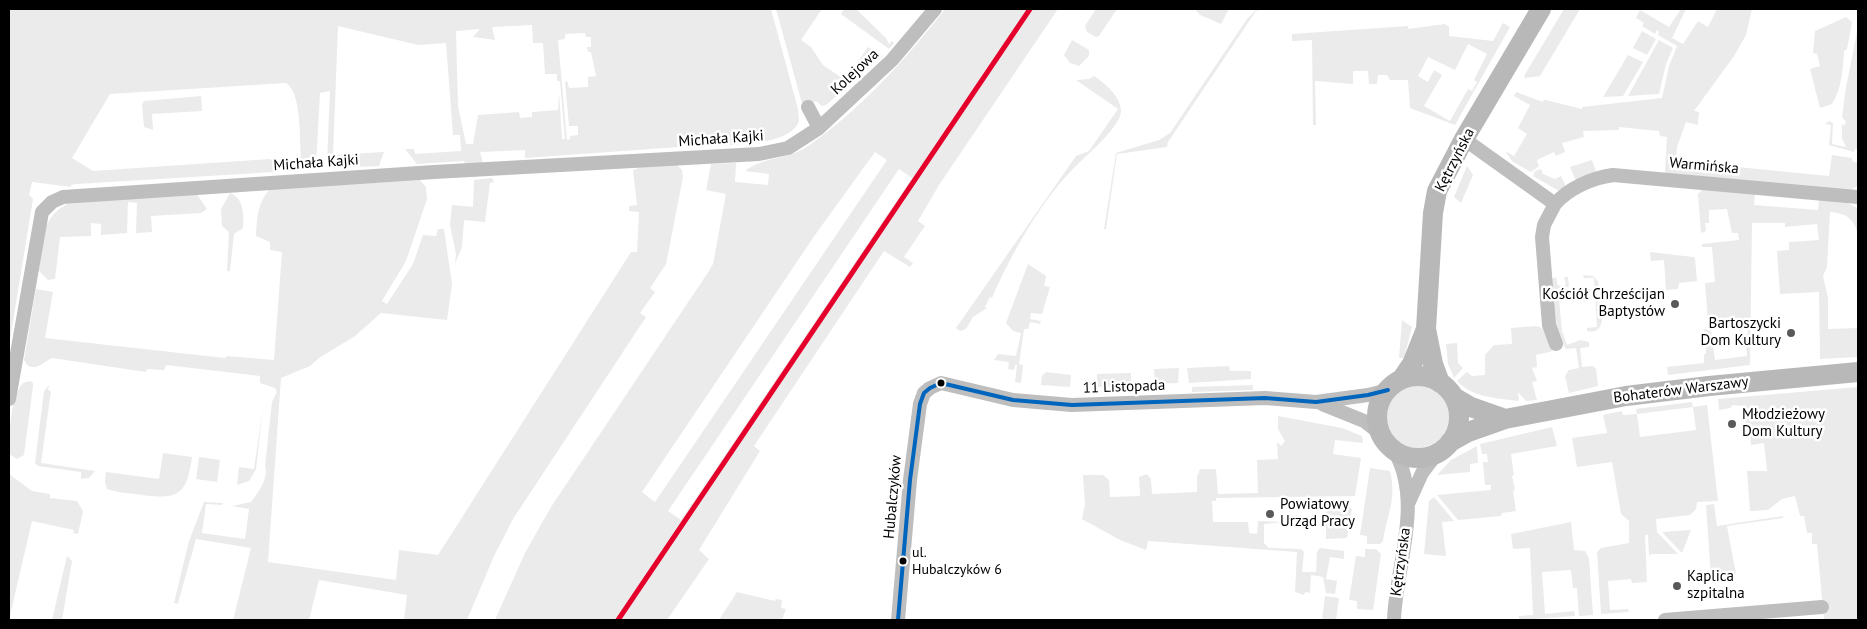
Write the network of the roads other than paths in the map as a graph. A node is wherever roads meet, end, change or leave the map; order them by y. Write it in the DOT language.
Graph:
graph roads {
  1 [pos="935,9"];
  2 [pos="1541,9"];
  3 [pos="808,106"];
  4 [pos="819,128"];
  5 [pos="1464,139"];
  6 [pos="788,148"];
  7 [pos="1858,198"];
  8 [pos="1556,204"];
  9 [pos="1426,329"];
  10 [pos="1556,344"];
  11 [pos="1858,372"];
  12 [pos="936,384"];
  13 [pos="1394,385"];
  14 [pos="1447,390"];
  15 [pos="9,399"];
  16 [pos="1316,402"];
  17 [pos="1505,418"];
  18 [pos="1381,434"];
  19 [pos="1444,447"];
  20 [pos="1394,450"];
  21 [pos="1408,503"];
  22 [pos="1822,607"];
  23 [pos="898,620"];
  24 [pos="1394,620"];
  25 [pos="1664,620"];
  1 -- 4 [label="street, Kolejowa"];
  2 -- 5 [label="street, Kętrzyńska"];
  3 -- 4 [label="street"];
  4 -- 6 [label="street, Kolejowa"];
  5 -- 8 [label="street"];
  5 -- 9 [label="street, Kętrzyńska"];
  6 -- 15 [label="street, Michała Kajki"];
  7 -- 8 [label="street, Warmińska"];
  8 -- 10 [label="street, Warmińska"];
  9 -- 13 [label="street, Kętrzyńska"];
  9 -- 14 [label="street, Kętrzyńska"];
  11 -- 17 [label="street, Bohaterów Warszawy"];
  12 -- 16 [label="street, 11 Listopada"];
  12 -- 23 [label="street, Hubalczyków"];
  13 -- 14 [label="street"];
  13 -- 16 [label="street, 11 Listopada"];
  13 -- 18 [label="street"];
  14 -- 17 [label="street, Bohaterów Warszawy"];
  14 -- 19 [label="street"];
  16 -- 18 [label="street, 11 Listopada"];
  17 -- 19 [label="street, Bohaterów Warszawy"];
  18 -- 20 [label="street"];
  19 -- 20 [label="street"];
  19 -- 21 [label="street, Kętrzyńska"];
  20 -- 21 [label="street, Kętrzyńska"];
  21 -- 24 [label="street, Kętrzyńska"];
  22 -- 25 [label="street"];
}
